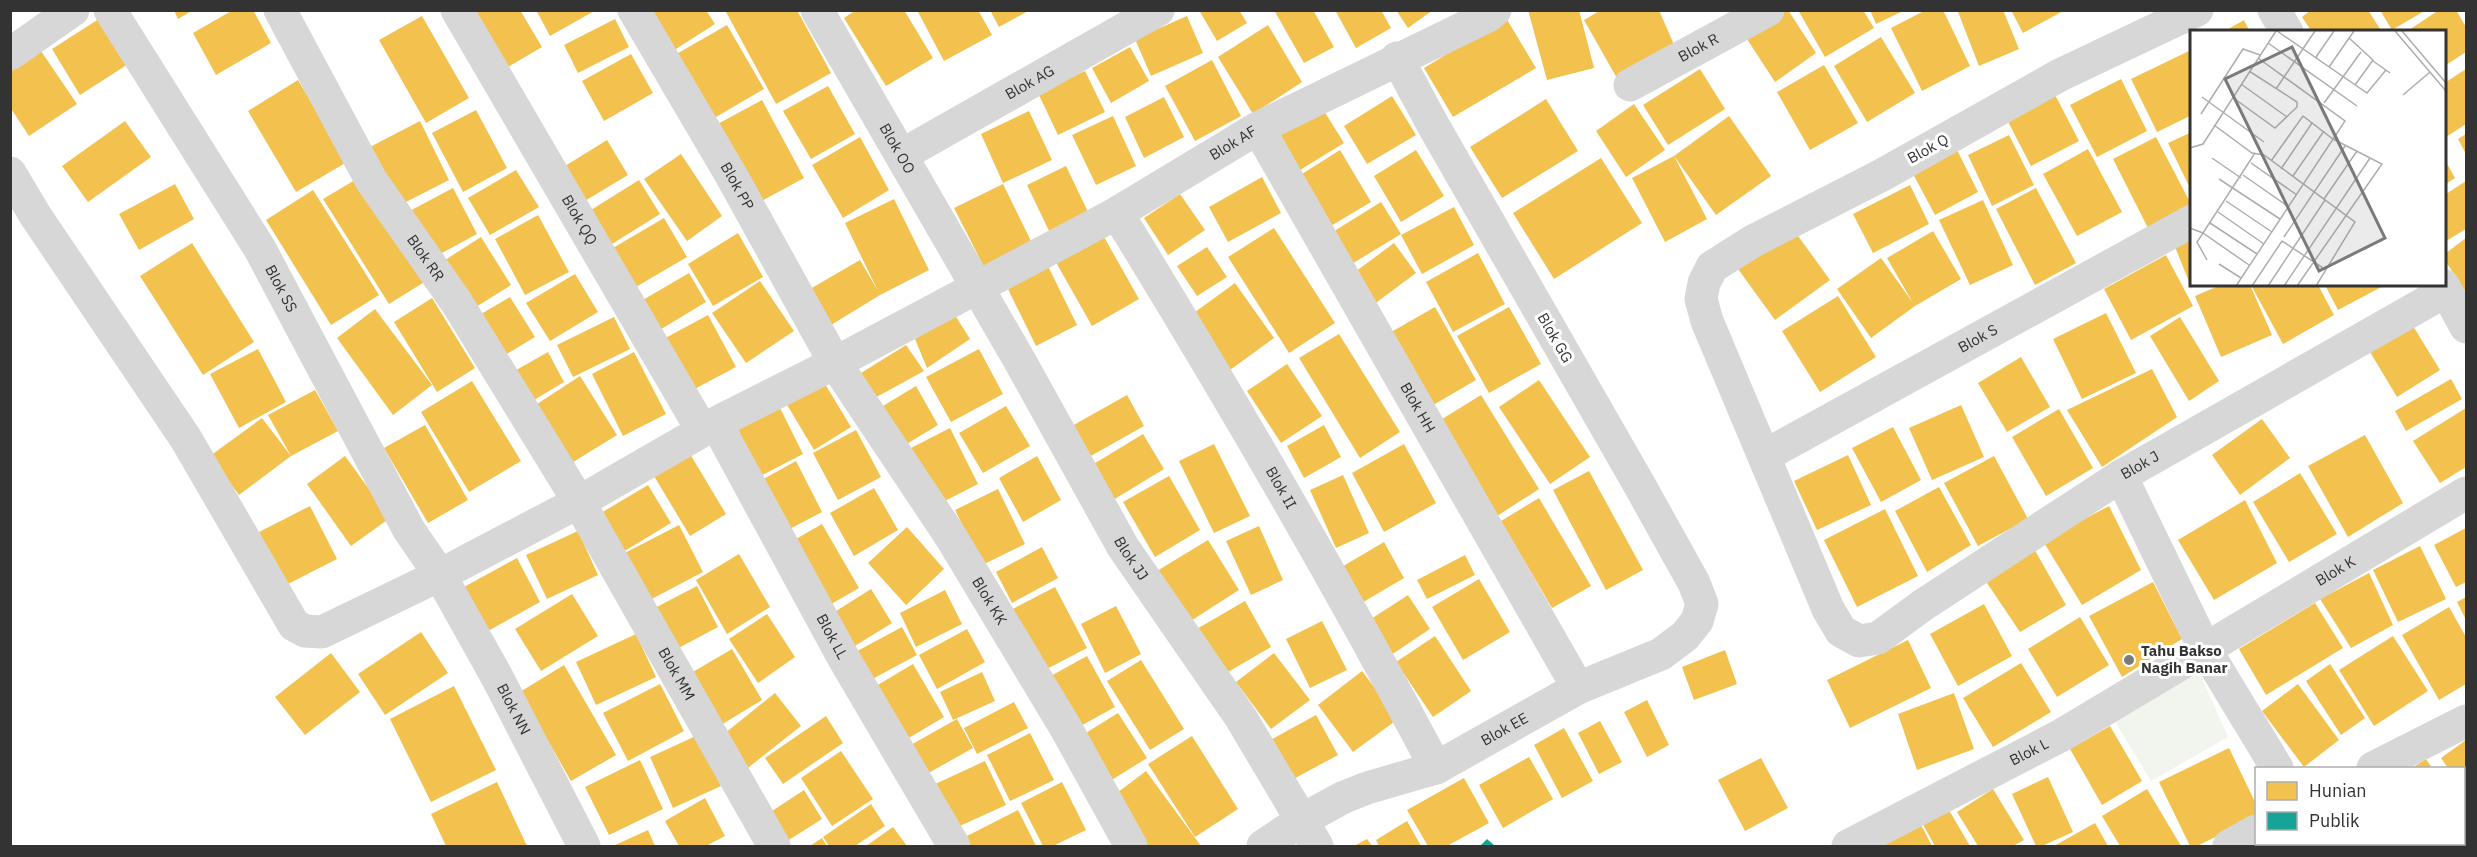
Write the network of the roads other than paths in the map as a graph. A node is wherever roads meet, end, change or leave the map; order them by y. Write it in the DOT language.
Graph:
graph roads {
  1 [pos="73,10"];
  2 [pos="110,10"];
  3 [pos="280,10"];
  4 [pos="457,10"];
  5 [pos="634,10"];
  6 [pos="1158,10"];
  7 [pos="1495,10"];
  8 [pos="1768,10"];
  9 [pos="2197,10"];
  10 [pos="2274,10"];
  11 [pos="822,12"];
  12 [pos="2286,30"];
  13 [pos="10,54"];
  14 [pos="1397,58"];
  15 [pos="1630,85"];
  16 [pos="1258,128"];
  17 [pos="902,155"];
  18 [pos="10,172"];
  19 [pos="1117,213"];
  20 [pos="2190,222"];
  21 [pos="976,287"];
  22 [pos="2444,288"];
  23 [pos="2466,327"];
  24 [pos="834,363"];
  25 [pos="709,426"];
  26 [pos="1764,456"];
  27 [pos="2121,476"];
  28 [pos="2466,493"];
  29 [pos="579,502"];
  30 [pos="440,574"];
  31 [pos="1697,621"];
  32 [pos="1841,631"];
  33 [pos="2205,649"];
  34 [pos="1578,688"];
  35 [pos="2466,721"];
  36 [pos="2276,767"];
  37 [pos="2375,767"];
  38 [pos="1436,768"];
  39 [pos="2255,832"];
  40 [pos="1310,833"];
  41 [pos="584,846"];
  42 [pos="774,846"];
  43 [pos="954,846"];
  44 [pos="1131,846"];
  45 [pos="1263,846"];
  46 [pos="1848,846"];
  47 [pos="2229,846"];
  1 -- 13 [label="street"];
  2 -- 30 [label="street, Blok SS"];
  3 -- 29 [label="street, Blok RR"];
  4 -- 25 [label="street, Blok QQ"];
  5 -- 24 [label="street, Blok PP"];
  6 -- 17 [label="street, Blok AG"];
  7 -- 14 [label="street, Blok AF"];
  8 -- 15 [label="street, Blok R"];
  9 -- 26 [label="street, Blok Q"];
  10 -- 12 [label="street"];
  11 -- 17 [label="street, Blok OO"];
  14 -- 16 [label="street, Blok AF"];
  14 -- 31 [label="street, Blok GG"];
  16 -- 19 [label="street, Blok AF"];
  16 -- 34 [label="street, Blok HH"];
  17 -- 21 [label="street, Blok OO"];
  18 -- 30 [label="street, Blok AF"];
  19 -- 21 [label="street, Blok AF"];
  19 -- 38 [label="street, Blok II"];
  20 -- 26 [label="street, Blok S"];
  21 -- 24 [label="street, Blok AF"];
  21 -- 40 [label="street, Blok JJ"];
  22 -- 23 [label="street"];
  22 -- 27 [label="street, Blok J"];
  24 -- 25 [label="street, Blok AF"];
  24 -- 44 [label="street, Blok KK"];
  25 -- 29 [label="street, Blok AF"];
  25 -- 43 [label="street, Blok LL"];
  26 -- 32 [label="street, Blok Q"];
  27 -- 32 [label="street, Blok J"];
  27 -- 33 [label="street"];
  28 -- 33 [label="street, Blok K"];
  29 -- 30 [label="street, Blok AF"];
  29 -- 42 [label="street, Blok MM"];
  30 -- 41 [label="street, Blok NN"];
  31 -- 34 [label="street, Blok EE"];
  33 -- 36 [label="street"];
  33 -- 46 [label="street, Blok L"];
  34 -- 38 [label="street, Blok EE"];
  35 -- 37 [label="street"];
  38 -- 40 [label="street, Blok EE"];
  39 -- 47 [label="street"];
  40 -- 45 [label="street, Blok EE"];
}
